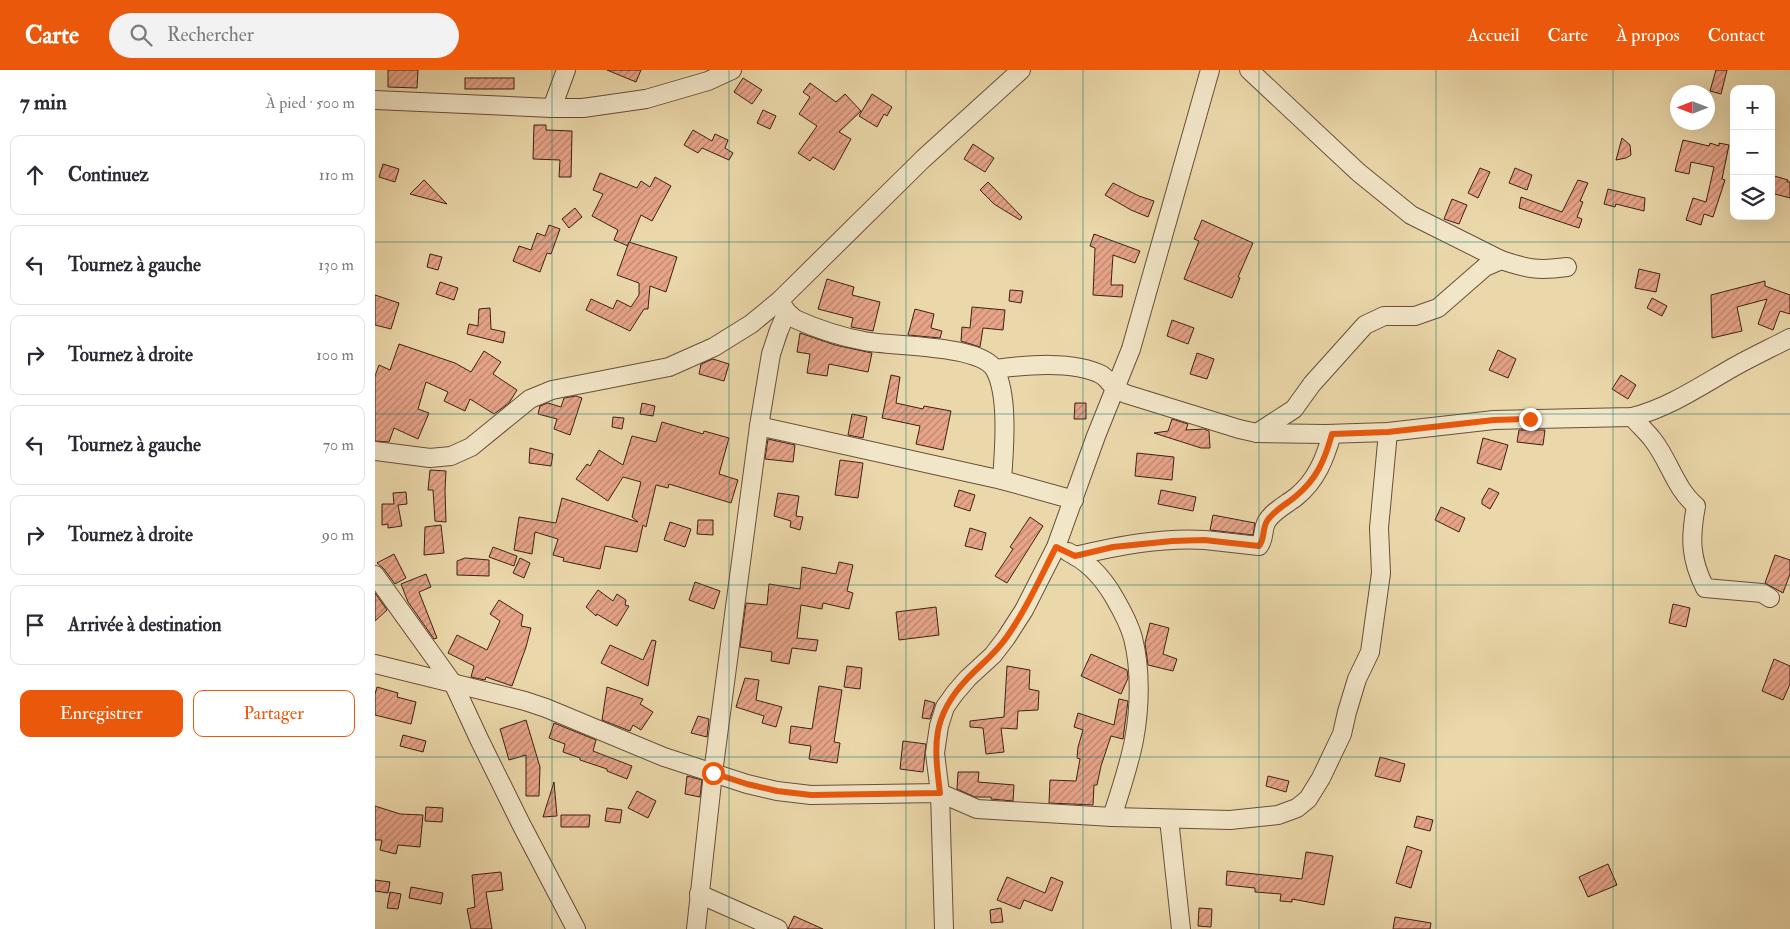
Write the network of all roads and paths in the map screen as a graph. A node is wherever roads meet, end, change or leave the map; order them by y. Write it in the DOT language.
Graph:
graph roads {
  1 [pos="566,70"];
  2 [pos="732,70"];
  3 [pos="1021,70"];
  4 [pos="1210,70"];
  5 [pos="1249,70"];
  6 [pos="375,100"];
  7 [pos="552,108"];
  8 [pos="1501,260"];
  9 [pos="1567,267"];
  10 [pos="783,306"];
  11 [pos="1790,338"];
  12 [pos="995,369"];
  13 [pos="1115,388"];
  14 [pos="1632,417"];
  15 [pos="759,426"];
  16 [pos="1388,432"];
  17 [pos="1257,433"];
  18 [pos="1332,434"];
  19 [pos="375,451"];
  20 [pos="1002,480"];
  21 [pos="1074,500"];
  22 [pos="1056,547"];
  23 [pos="1075,556"];
  24 [pos="375,575"];
  25 [pos="1770,598"];
  26 [pos="375,664"];
  27 [pos="454,685"];
  28 [pos="713,773"];
  29 [pos="940,793"];
  30 [pos="1112,817"];
  31 [pos="1169,819"];
  32 [pos="699,894"];
  33 [pos="576,929"];
  34 [pos="696,929"];
  35 [pos="778,929"];
  36 [pos="944,929"];
  37 [pos="1181,929"];
  1 -- 7 [label="street"];
  2 -- 7 [label="street"];
  3 -- 10 [label="street"];
  4 -- 13 [label="street"];
  5 -- 8 [label="street"];
  6 -- 7 [label="street"];
  8 -- 9 [label="street"];
  8 -- 17 [label="street"];
  10 -- 12 [label="street"];
  10 -- 15 [label="street"];
  10 -- 19 [label="street"];
  11 -- 14 [label="street"];
  12 -- 13 [label="street"];
  12 -- 20 [label="street"];
  13 -- 17 [label="street"];
  13 -- 21 [label="street"];
  14 -- 16 [label="street"];
  14 -- 25 [label="street"];
  15 -- 20 [label="street"];
  15 -- 28 [label="street"];
  16 -- 18 [label="street"];
  16 -- 31 [label="street"];
  17 -- 18 [label="street"];
  18 -- 23 [label="street"];
  20 -- 21 [label="street"];
  21 -- 22 [label="street"];
  22 -- 23 [label="street"];
  22 -- 29 [label="street"];
  23 -- 30 [label="street"];
  24 -- 27 [label="street"];
  26 -- 27 [label="street"];
  27 -- 28 [label="street"];
  27 -- 33 [label="street"];
  28 -- 29 [label="street"];
  28 -- 32 [label="street"];
  29 -- 30 [label="street"];
  29 -- 36 [label="street"];
  30 -- 31 [label="street"];
  31 -- 37 [label="street"];
  32 -- 34 [label="street"];
  32 -- 35 [label="street"];
}
